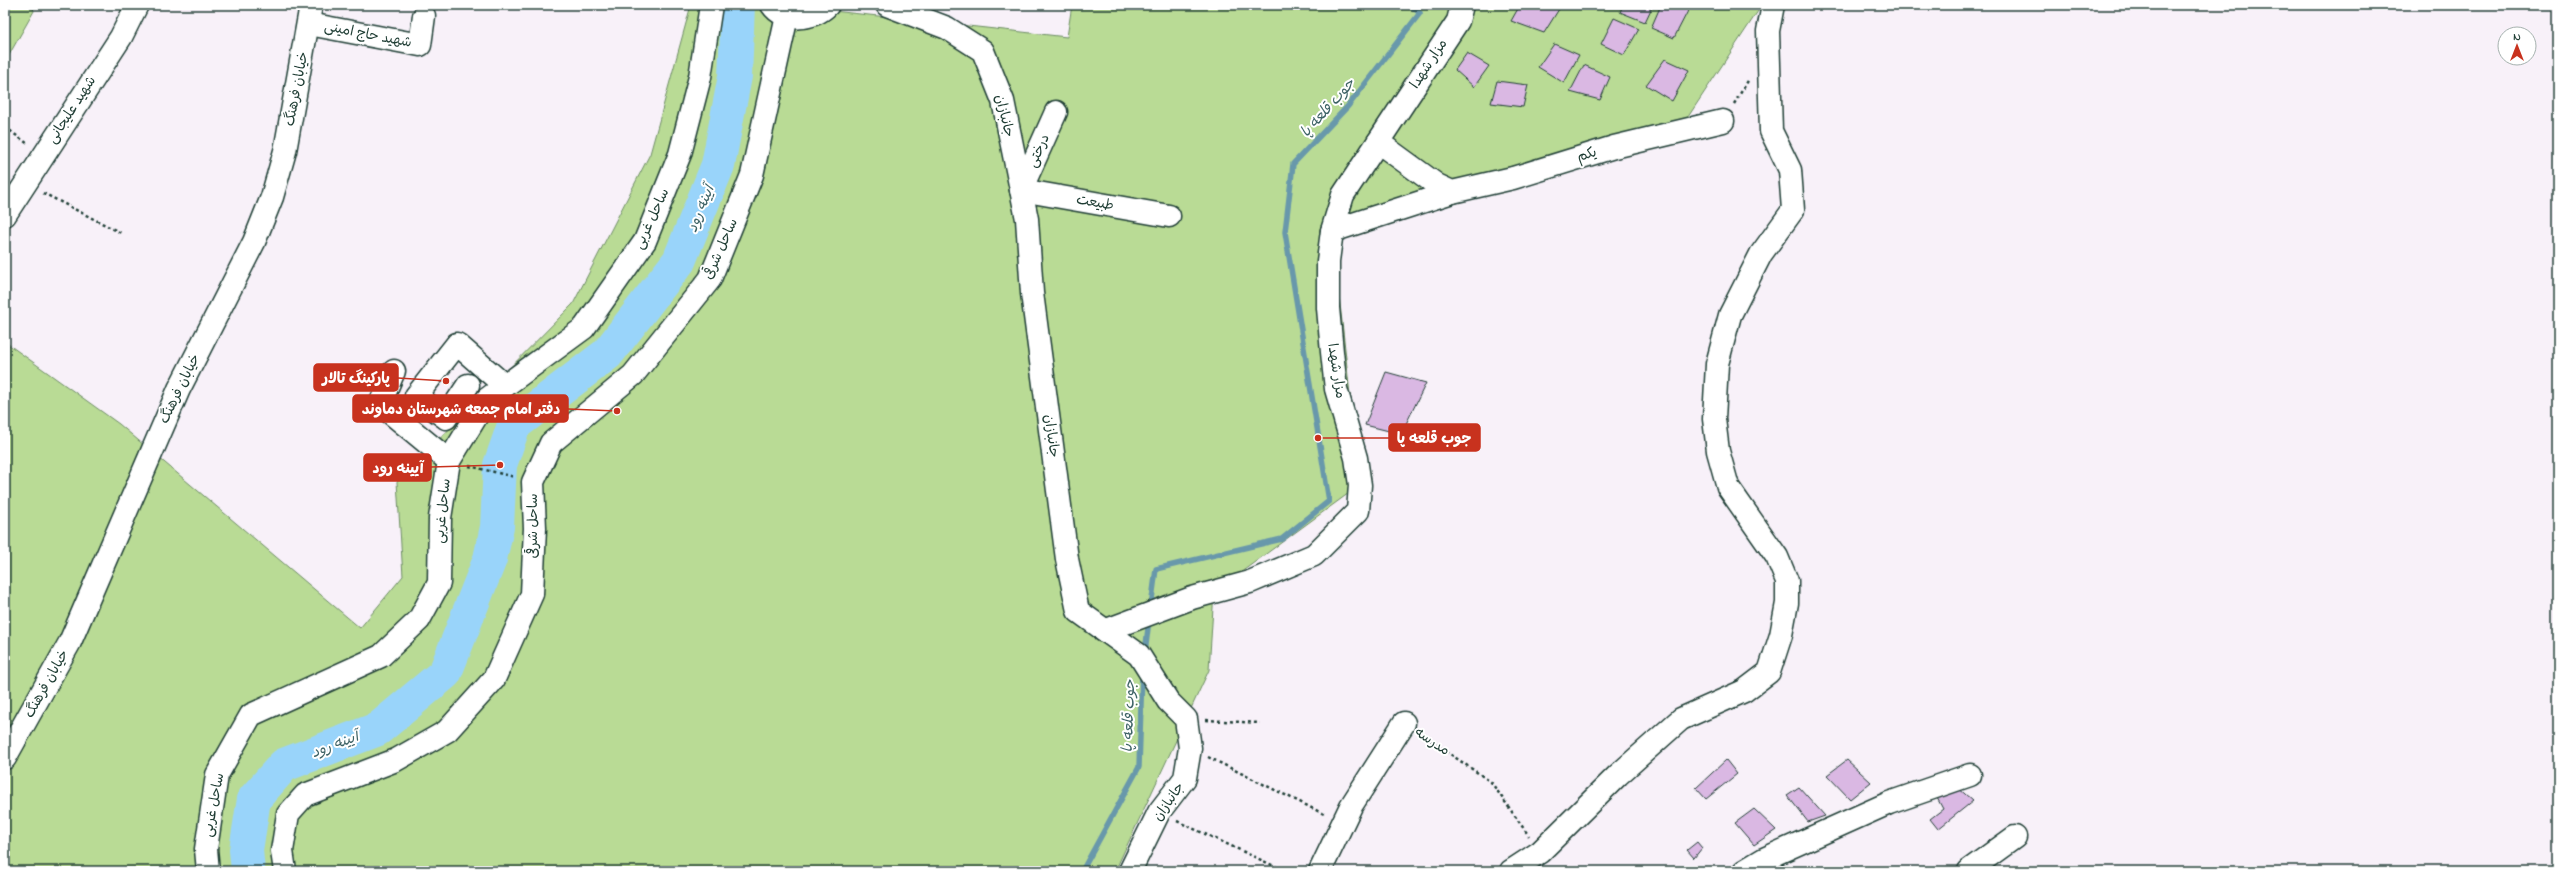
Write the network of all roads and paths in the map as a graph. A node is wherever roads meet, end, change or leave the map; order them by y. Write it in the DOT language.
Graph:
graph roads {
  1 [pos="137,5"];
  2 [pos="711,5"];
  3 [pos="828,5"];
  4 [pos="887,5"];
  5 [pos="1462,5"];
  6 [pos="1773,5"];
  7 [pos="780,10"];
  8 [pos="310,15"];
  9 [pos="424,16"];
  10 [pos="1768,49"];
  11 [pos="1056,112"];
  12 [pos="1724,121"];
  13 [pos="5,127"];
  14 [pos="1378,142"];
  15 [pos="42,156"];
  16 [pos="25,183"];
  17 [pos="1021,190"];
  18 [pos="1452,192"];
  19 [pos="5,215"];
  20 [pos="1169,216"];
  21 [pos="1332,231"];
  22 [pos="123,234"];
  23 [pos="394,371"];
  24 [pos="468,385"];
  25 [pos="505,386"];
  26 [pos="457,463"];
  27 [pos="517,478"];
  28 [pos="1104,631"];
  29 [pos="1186,719"];
  30 [pos="1260,723"];
  31 [pos="1404,723"];
  32 [pos="1190,748"];
  33 [pos="5,758"];
  34 [pos="1970,775"];
  35 [pos="1159,812"];
  36 [pos="1343,823"];
  37 [pos="2015,836"];
  38 [pos="1524,864"];
  39 [pos="208,871"];
  40 [pos="285,871"];
  41 [pos="1130,871"];
  42 [pos="1285,871"];
  43 [pos="1320,871"];
  44 [pos="1744,871"];
  45 [pos="1968,871"];
  1 -- 15 [label="street, شهید علیجانی"];
  2 -- 25 [label="street, ساحل غربی"];
  3 -- 7 [label="street"];
  4 -- 17 [label="street, جانبازان"];
  5 -- 14 [label="street, مزار شهدا"];
  6 -- 10 [label="street"];
  7 -- 40 [label="street, ساحل شرقی"];
  8 -- 9 [label="street, شهید حاج امینی"];
  8 -- 33 [label="street, خیابان فرهنگ"];
  10 -- 12 [label="path"];
  10 -- 38 [label="street"];
  11 -- 17 [label="street, درختی"];
  12 -- 18 [label="street, یکم"];
  13 -- 15 [label="path"];
  14 -- 18 [label="street"];
  14 -- 21 [label="street, مزار شهدا"];
  15 -- 16 [label="street, شهید علیجانی"];
  16 -- 19 [label="street, شهید علیجانی"];
  16 -- 22 [label="path"];
  17 -- 20 [label="street, طبیعت"];
  17 -- 28 [label="street, جانبازان"];
  18 -- 21 [label="street, یکم"];
  21 -- 28 [label="street, مزار شهدا"];
  23 -- 26 [label="street"];
  24 -- 25 [label="street"];
  25 -- 26 [label="street, ساحل غربی"];
  26 -- 27 [label="path"];
  26 -- 39 [label="street, ساحل غربی"];
  28 -- 29 [label="street, جانبازان"];
  29 -- 30 [label="path"];
  29 -- 32 [label="street, جانبازان"];
  31 -- 36 [label="street, مدرسه"];
  31 -- 38 [label="path, مدرسه"];
  32 -- 35 [label="street, جانبازان"];
  32 -- 36 [label="path"];
  34 -- 44 [label="street"];
  35 -- 41 [label="street, جانبازان"];
  35 -- 42 [label="path"];
  36 -- 43 [label="street, مدرسه"];
  37 -- 45 [label="street"];
}
